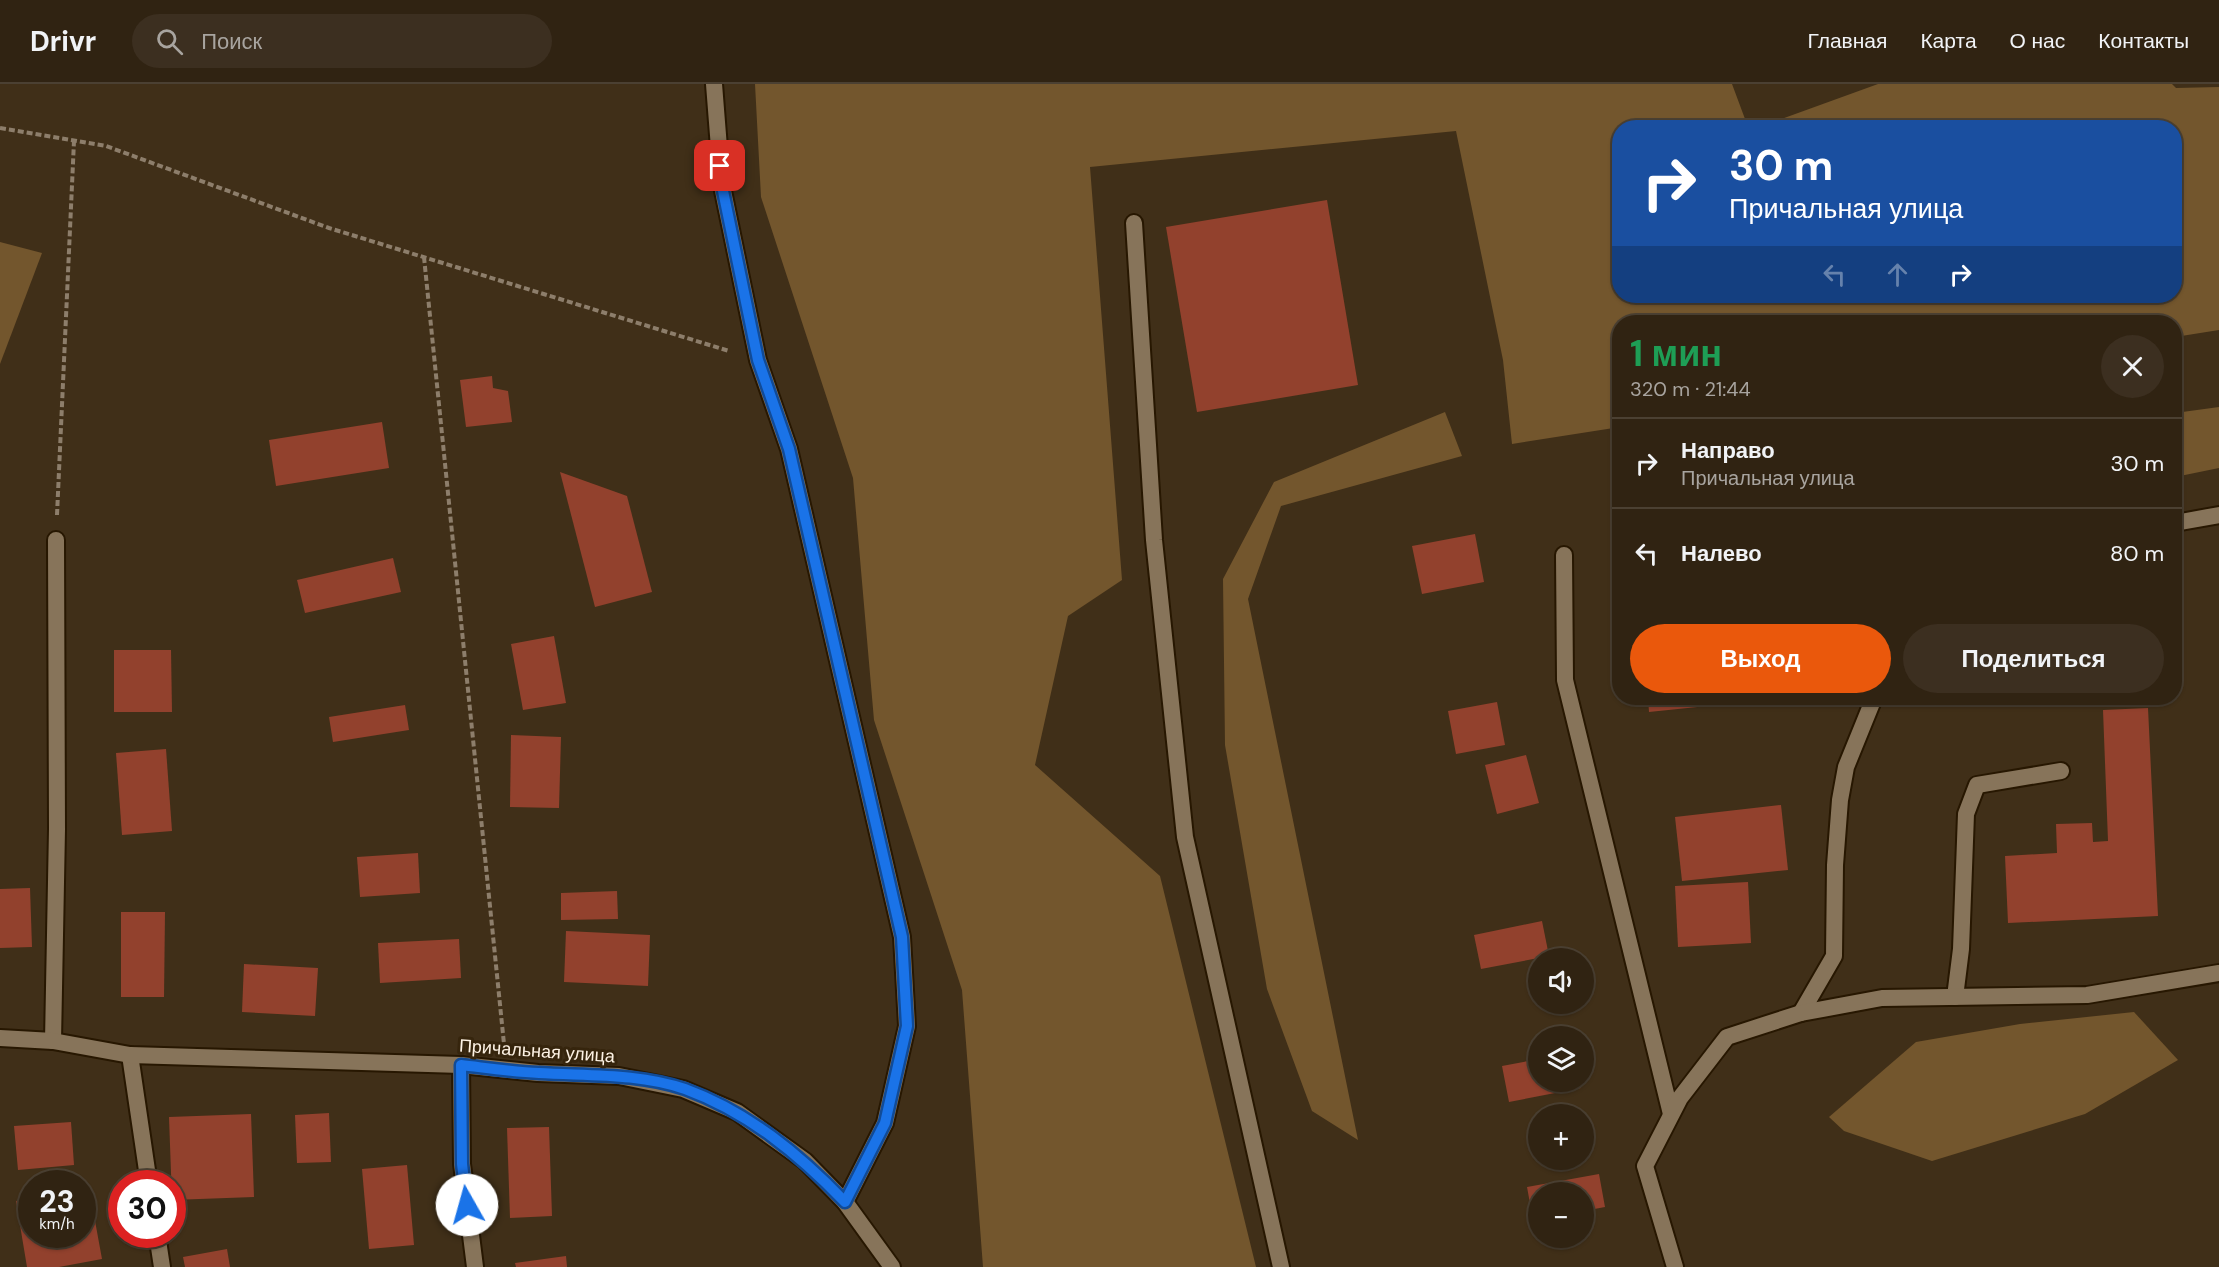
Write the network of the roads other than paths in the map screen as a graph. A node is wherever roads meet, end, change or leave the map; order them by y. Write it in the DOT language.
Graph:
graph roads {
  1 [pos="714,84"];
  2 [pos="1134,223"];
  3 [pos="2219,515"];
  4 [pos="2182,523"];
  5 [pos="56,540"];
  6 [pos="1564,555"];
  7 [pos="1871,705"];
  8 [pos="2061,771"];
  9 [pos="2219,973"];
  10 [pos="1955,997"];
  11 [pos="1801,1013"];
  12 [pos="0,1038"];
  13 [pos="54,1041"];
  14 [pos="130,1055"];
  15 [pos="461,1065"];
  16 [pos="1671,1114"];
  17 [pos="147,1170"];
  18 [pos="845,1202"];
  19 [pos="159,1248"];
  20 [pos="162,1267"];
  21 [pos="475,1267"];
  22 [pos="892,1267"];
  23 [pos="1281,1267"];
  24 [pos="1675,1267"];
  1 -- 18 [label="street"];
  2 -- 23 [label="street"];
  3 -- 4 [label="street"];
  5 -- 13 [label="street"];
  6 -- 16 [label="street"];
  7 -- 11 [label="street"];
  8 -- 10 [label="street"];
  9 -- 10 [label="street"];
  10 -- 11 [label="street"];
  11 -- 16 [label="street"];
  12 -- 13 [label="street, Причальная улица"];
  13 -- 14 [label="street, Причальная улица"];
  14 -- 15 [label="street, Причальная улица"];
  14 -- 17 [label="street"];
  15 -- 18 [label="street, Причальная улица"];
  15 -- 21 [label="street"];
  16 -- 24 [label="street"];
  18 -- 22 [label="street, Причальная улица"];
  19 -- 20 [label="street"];
}
